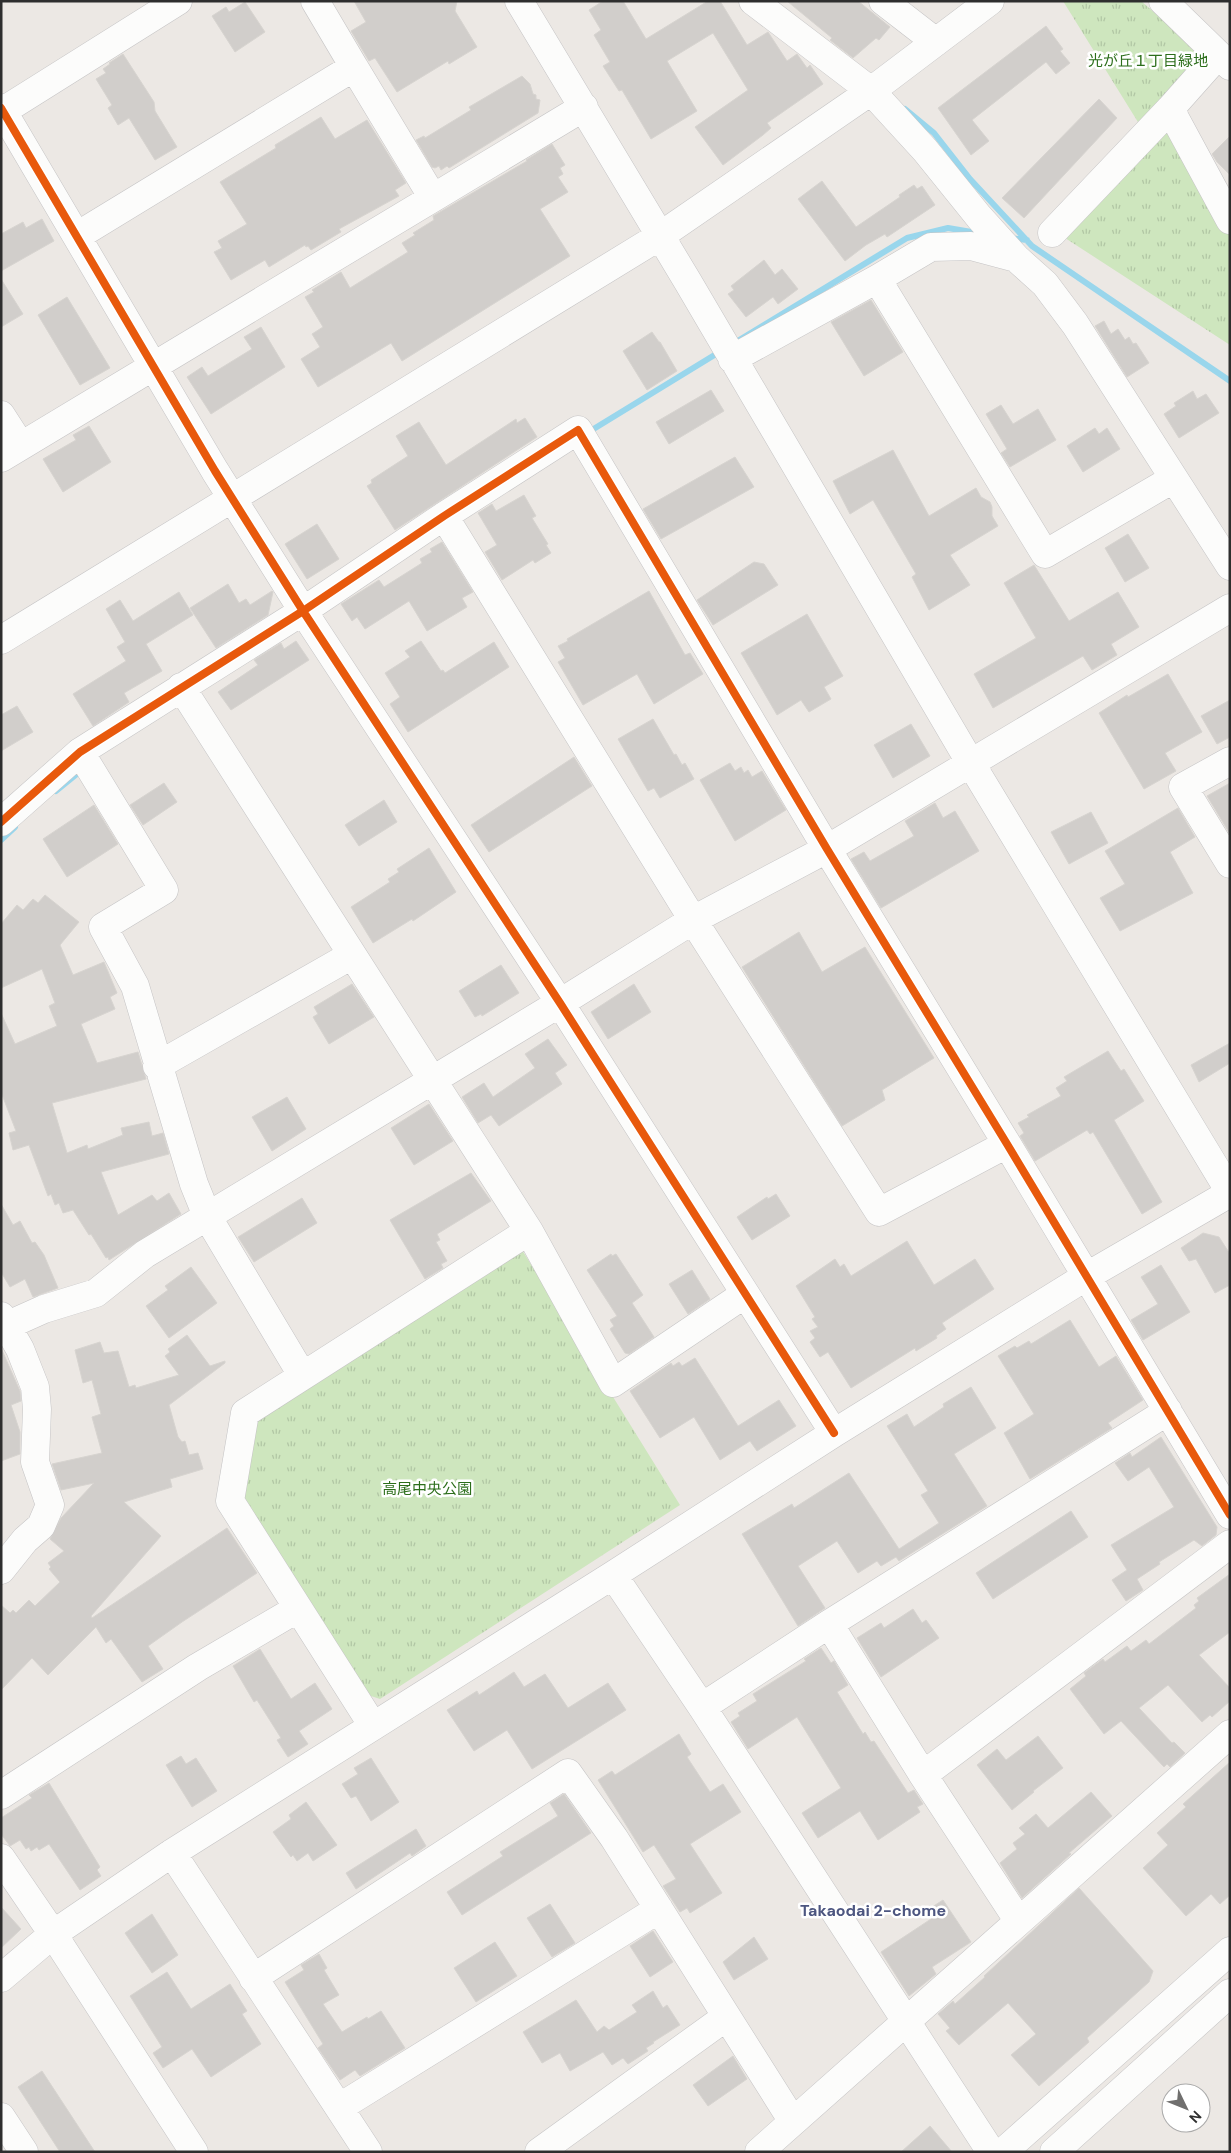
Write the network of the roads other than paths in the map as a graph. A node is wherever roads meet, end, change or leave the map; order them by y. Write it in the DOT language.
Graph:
graph roads {
  1 [pos="178,1"];
  2 [pos="315,1"];
  3 [pos="519,1"];
  4 [pos="753,1"];
  5 [pos="883,1"];
  6 [pos="990,1"];
  7 [pos="1177,5"];
  8 [pos="936,42"];
  9 [pos="1224,60"];
  10 [pos="354,67"];
  11 [pos="875,88"];
  12 [pos="584,107"];
  13 [pos="2,109"];
  14 [pos="1170,109"];
  15 [pos="433,198"];
  16 [pos="1230,220"];
  17 [pos="1052,233"];
  18 [pos="77,236"];
  19 [pos="660,236"];
  20 [pos="1016,258"];
  21 [pos="877,279"];
  22 [pos="732,360"];
  23 [pos="153,367"];
  24 [pos="1,415"];
  25 [pos="11,452"];
  26 [pos="1173,479"];
  27 [pos="232,499"];
  28 [pos="444,516"];
  29 [pos="1230,566"];
  30 [pos="1230,608"];
  31 [pos="303,611"];
  32 [pos="1,640"];
  33 [pos="181,687"];
  34 [pos="80,752"];
  35 [pos="1230,761"];
  36 [pos="970,762"];
  37 [pos="1,822"];
  38 [pos="827,849"];
  39 [pos="1230,864"];
  40 [pos="693,920"];
  41 [pos="352,955"];
  42 [pos="560,1003"];
  43 [pos="157,1066"];
  44 [pos="432,1081"];
  45 [pos="1007,1144"];
  46 [pos="1230,1193"];
  47 [pos="207,1216"];
  48 [pos="529,1231"];
  49 [pos="1087,1276"];
  50 [pos="745,1294"];
  51 [pos="4,1321"];
  52 [pos="302,1375"];
  53 [pos="1168,1411"];
  54 [pos="834,1432"];
  55 [pos="1230,1514"];
  56 [pos="1230,1544"];
  57 [pos="1,1570"];
  58 [pos="613,1575"];
  59 [pos="297,1609"];
  60 [pos="829,1624"];
  61 [pos="702,1707"];
  62 [pos="373,1726"];
  63 [pos="1230,1734"];
  64 [pos="923,1775"];
  65 [pos="1,1795"];
  66 [pos="172,1852"];
  67 [pos="1,1858"];
  68 [pos="659,1909"];
  69 [pos="1018,1920"];
  70 [pos="53,1934"];
  71 [pos="1230,1951"];
  72 [pos="1,1978"];
  73 [pos="253,1978"];
  74 [pos="1230,1993"];
  75 [pos="726,2017"];
  76 [pos="907,2020"];
  77 [pos="340,2107"];
  78 [pos="1,2117"];
  79 [pos="792,2120"];
  80 [pos="24,2152"];
  81 [pos="194,2152"];
  82 [pos="368,2152"];
  83 [pos="539,2152"];
  84 [pos="759,2152"];
  85 [pos="990,2152"];
  86 [pos="1003,2152"];
  87 [pos="1054,2152"];
  1 -- 13 [label="street"];
  2 -- 10 [label="street"];
  3 -- 12 [label="street"];
  4 -- 11 [label="street"];
  5 -- 8 [label="street"];
  6 -- 8 [label="street"];
  7 -- 9 [label="street"];
  8 -- 11 [label="street"];
  9 -- 14 [label="street"];
  10 -- 15 [label="street"];
  10 -- 18 [label="street"];
  11 -- 19 [label="street"];
  11 -- 20 [label="street"];
  12 -- 15 [label="street"];
  12 -- 19 [label="street"];
  13 -- 18 [label="street"];
  14 -- 16 [label="street"];
  14 -- 17 [label="street"];
  15 -- 23 [label="street"];
  18 -- 23 [label="street"];
  19 -- 22 [label="street"];
  19 -- 27 [label="street"];
  20 -- 21 [label="street"];
  20 -- 26 [label="street"];
  21 -- 22 [label="street"];
  21 -- 26 [label="street"];
  22 -- 36 [label="street"];
  23 -- 25 [label="street"];
  23 -- 27 [label="street"];
  24 -- 25 [label="street"];
  26 -- 29 [label="street"];
  27 -- 31 [label="street"];
  27 -- 32 [label="street"];
  28 -- 31 [label="street"];
  28 -- 38 [label="street"];
  28 -- 40 [label="street"];
  30 -- 36 [label="street"];
  31 -- 33 [label="street"];
  31 -- 42 [label="street"];
  33 -- 34 [label="street"];
  33 -- 41 [label="street"];
  34 -- 37 [label="street"];
  34 -- 43 [label="street"];
  35 -- 39 [label="street"];
  36 -- 38 [label="street"];
  36 -- 46 [label="street"];
  38 -- 40 [label="street"];
  38 -- 45 [label="street"];
  40 -- 42 [label="street"];
  40 -- 45 [label="street"];
  41 -- 43 [label="street"];
  41 -- 44 [label="street"];
  42 -- 44 [label="street"];
  42 -- 50 [label="street"];
  43 -- 47 [label="street"];
  44 -- 47 [label="street"];
  44 -- 48 [label="street"];
  45 -- 49 [label="street"];
  46 -- 49 [label="street"];
  47 -- 51 [label="street"];
  47 -- 52 [label="street"];
  48 -- 50 [label="street"];
  48 -- 52 [label="street"];
  49 -- 53 [label="street"];
  49 -- 54 [label="street"];
  50 -- 54 [label="street"];
  51 -- 57 [label="street"];
  52 -- 59 [label="street"];
  53 -- 55 [label="street"];
  53 -- 60 [label="street"];
  54 -- 58 [label="street"];
  56 -- 64 [label="street"];
  58 -- 61 [label="street"];
  58 -- 62 [label="street"];
  59 -- 62 [label="street"];
  59 -- 65 [label="street"];
  60 -- 61 [label="street"];
  60 -- 64 [label="street"];
  61 -- 76 [label="street"];
  62 -- 66 [label="street"];
  63 -- 69 [label="street"];
  64 -- 69 [label="street"];
  66 -- 70 [label="street"];
  66 -- 73 [label="street"];
  67 -- 70 [label="street"];
  68 -- 73 [label="street"];
  68 -- 75 [label="street"];
  68 -- 77 [label="street"];
  69 -- 76 [label="street"];
  70 -- 72 [label="street"];
  70 -- 81 [label="street"];
  71 -- 86 [label="street"];
  73 -- 77 [label="street"];
  74 -- 87 [label="street"];
  75 -- 79 [label="street"];
  75 -- 83 [label="street"];
  76 -- 79 [label="street"];
  76 -- 85 [label="street"];
  77 -- 82 [label="street"];
  78 -- 80 [label="street"];
  79 -- 84 [label="street"];
}
